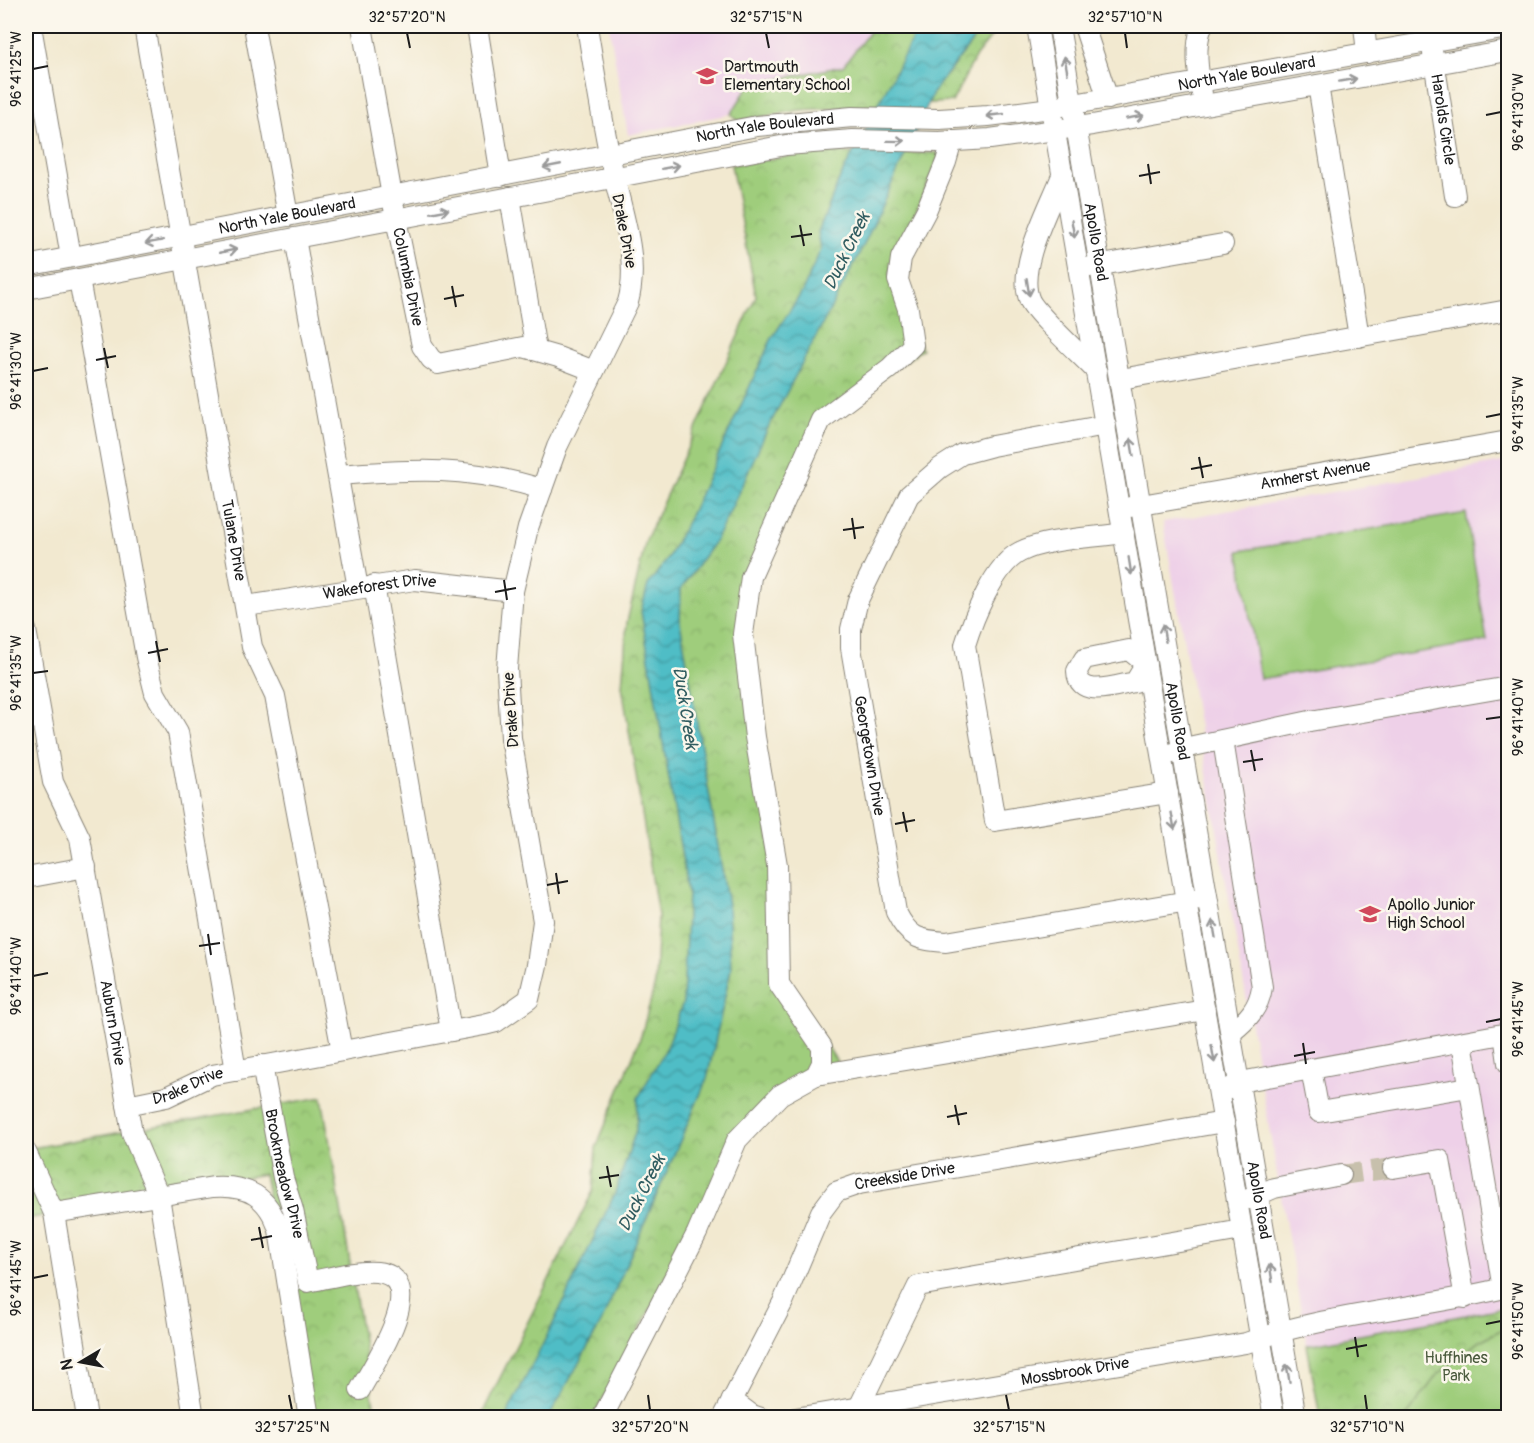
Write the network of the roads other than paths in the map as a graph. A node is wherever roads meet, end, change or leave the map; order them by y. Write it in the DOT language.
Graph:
graph roads {
  1 [pos="31,26"];
  2 [pos="144,26"];
  3 [pos="254,26"];
  4 [pos="362,26"];
  5 [pos="477,26"];
  6 [pos="587,26"];
  7 [pos="1037,26"];
  8 [pos="1059,26"];
  9 [pos="1084,26"];
  10 [pos="1202,26"];
  11 [pos="1364,26"];
  12 [pos="1509,28"];
  13 [pos="1431,41"];
  14 [pos="1509,51"];
  15 [pos="1367,53"];
  16 [pos="1435,64"];
  17 [pos="1200,82"];
  18 [pos="1318,85"];
  19 [pos="1108,99"];
  20 [pos="1073,105"];
  21 [pos="1204,105"];
  22 [pos="1051,108"];
  23 [pos="1077,127"];
  24 [pos="1055,130"];
  25 [pos="945,141"];
  26 [pos="609,155"];
  27 [pos="1063,173"];
  28 [pos="501,176"];
  29 [pos="614,178"];
  30 [pos="393,196"];
  31 [pos="1455,196"];
  32 [pos="510,197"];
  33 [pos="288,216"];
  34 [pos="396,219"];
  35 [pos="182,237"];
  36 [pos="295,238"];
  37 [pos="1224,244"];
  38 [pos="71,257"];
  39 [pos="186,259"];
  40 [pos="1101,265"];
  41 [pos="26,266"];
  42 [pos="1080,269"];
  43 [pos="79,279"];
  44 [pos="26,289"];
  45 [pos="1509,310"];
  46 [pos="1359,337"];
  47 [pos="536,350"];
  48 [pos="594,371"];
  49 [pos="1097,372"];
  50 [pos="1121,379"];
  51 [pos="1106,425"];
  52 [pos="1509,441"];
  53 [pos="338,475"];
  54 [pos="542,489"];
  55 [pos="1142,504"];
  56 [pos="1121,508"];
  57 [pos="1124,533"];
  58 [pos="366,586"];
  59 [pos="513,591"];
  60 [pos="246,606"];
  61 [pos="26,630"];
  62 [pos="1169,659"];
  63 [pos="1146,663"];
  64 [pos="1509,687"];
  65 [pos="1223,740"];
  66 [pos="1184,748"];
  67 [pos="1164,771"];
  68 [pos="1168,793"];
  69 [pos="86,867"];
  70 [pos="26,878"];
  71 [pos="1208,897"];
  72 [pos="1186,901"];
  73 [pos="1205,1010"];
  74 [pos="451,1031"];
  75 [pos="1232,1032"];
  76 [pos="1506,1034"];
  77 [pos="1462,1042"];
  78 [pos="342,1051"];
  79 [pos="1509,1063"];
  80 [pos="262,1065"];
  81 [pos="1311,1069"];
  82 [pos="236,1071"];
  83 [pos="816,1075"];
  84 [pos="1240,1082"];
  85 [pos="1469,1087"];
  86 [pos="1221,1101"];
  87 [pos="127,1105"];
  88 [pos="1224,1122"];
  89 [pos="26,1152"];
  90 [pos="1393,1168"];
  91 [pos="1341,1175"];
  92 [pos="159,1196"];
  93 [pos="1259,1196"];
  94 [pos="1237,1202"];
  95 [pos="54,1213"];
  96 [pos="1242,1230"];
  97 [pos="1506,1288"];
  98 [pos="1465,1298"];
  99 [pos="1281,1330"];
  100 [pos="1260,1338"];
  101 [pos="360,1390"];
  102 [pos="859,1407"];
  103 [pos="727,1409"];
  104 [pos="87,1418"];
  105 [pos="194,1418"];
  106 [pos="309,1418"];
  107 [pos="602,1418"];
  108 [pos="761,1418"];
  109 [pos="795,1418"];
  110 [pos="1274,1418"];
  111 [pos="1296,1418"];
  1 -- 38 [label="street"];
  2 -- 35 [label="street, Tulane Drive"];
  3 -- 33 [label="street"];
  4 -- 30 [label="street, Columbia Drive"];
  5 -- 28 [label="street"];
  6 -- 26 [label="street, Drake Drive"];
  7 -- 22 [label="street, Apollo Road"];
  20 -- 8 [label="street, Apollo Road, one-way"];
  9 -- 19 [label="street"];
  10 -- 17 [label="street"];
  11 -- 15 [label="street"];
  12 -- 13 [label="street, North Yale Boulevard"];
  13 -- 15 [label="street, North Yale Boulevard"];
  13 -- 16 [label="street, Harolds Circle"];
  14 -- 16 [label="street, North Yale Boulevard"];
  15 -- 17 [label="street, North Yale Boulevard"];
  18 -- 16 [label="street, North Yale Boulevard, one-way"];
  16 -- 31 [label="street, Harolds Circle"];
  17 -- 19 [label="street, North Yale Boulevard"];
  17 -- 21 [label="street"];
  18 -- 21 [label="street, North Yale Boulevard"];
  18 -- 46 [label="street"];
  19 -- 20 [label="street, North Yale Boulevard"];
  20 -- 22 [label="street, North Yale Boulevard"];
  20 -- 23 [label="street, Apollo Road"];
  23 -- 21 [label="street, North Yale Boulevard, one-way"];
  22 -- 24 [label="street, Apollo Road"];
  22 -- 26 [label="street, North Yale Boulevard, one-way"];
  23 -- 24 [label="street, North Yale Boulevard"];
  23 -- 40 [label="street, Apollo Road"];
  24 -- 25 [label="street, North Yale Boulevard"];
  24 -- 27 [label="street, Apollo Road"];
  29 -- 25 [label="street, North Yale Boulevard, one-way"];
  25 -- 83 [label="street"];
  26 -- 28 [label="street, North Yale Boulevard, one-way"];
  26 -- 29 [label="street, Drake Drive"];
  27 -- 42 [label="street, Apollo Road, one-way"];
  27 -- 49 [label="street, one-way"];
  28 -- 30 [label="street, North Yale Boulevard"];
  29 -- 32 [label="street, North Yale Boulevard"];
  29 -- 48 [label="street, Drake Drive"];
  30 -- 33 [label="street, North Yale Boulevard"];
  30 -- 34 [label="street, Columbia Drive"];
  34 -- 32 [label="street, North Yale Boulevard, one-way"];
  32 -- 47 [label="street"];
  33 -- 35 [label="street, North Yale Boulevard"];
  34 -- 36 [label="street, North Yale Boulevard"];
  34 -- 47 [label="street, Columbia Drive"];
  35 -- 38 [label="street, North Yale Boulevard, one-way"];
  35 -- 39 [label="street, Tulane Drive"];
  39 -- 36 [label="street, North Yale Boulevard, one-way"];
  36 -- 53 [label="street"];
  37 -- 40 [label="street"];
  38 -- 41 [label="street, North Yale Boulevard"];
  39 -- 43 [label="street, North Yale Boulevard"];
  39 -- 60 [label="street, Tulane Drive"];
  40 -- 42 [label="street"];
  40 -- 50 [label="street, Apollo Road"];
  42 -- 49 [label="street, Apollo Road"];
  43 -- 44 [label="street, North Yale Boulevard"];
  43 -- 82 [label="street"];
  45 -- 46 [label="street"];
  46 -- 50 [label="street"];
  47 -- 48 [label="street, Columbia Drive"];
  48 -- 54 [label="street, Drake Drive"];
  49 -- 51 [label="street, Apollo Road"];
  55 -- 50 [label="street, Apollo Road, one-way"];
  51 -- 56 [label="street, Apollo Road"];
  51 -- 72 [label="street, Georgetown Drive"];
  52 -- 55 [label="street, Amherst Avenue"];
  53 -- 54 [label="street"];
  53 -- 58 [label="street"];
  54 -- 59 [label="street, Drake Drive"];
  55 -- 56 [label="street, Amherst Avenue"];
  62 -- 55 [label="street, Apollo Road, one-way"];
  56 -- 57 [label="street, Apollo Road"];
  57 -- 63 [label="street, Apollo Road, one-way"];
  57 -- 68 [label="street"];
  58 -- 59 [label="street, Wakeforest Drive"];
  58 -- 60 [label="street, Wakeforest Drive"];
  58 -- 74 [label="street"];
  59 -- 74 [label="street, Drake Drive"];
  60 -- 78 [label="street, Tulane Drive"];
  61 -- 69 [label="street, Auburn Drive"];
  62 -- 63 [label="street"];
  62 -- 66 [label="street, Apollo Road"];
  63 -- 67 [label="street, Apollo Road"];
  64 -- 65 [label="street"];
  65 -- 66 [label="street"];
  65 -- 75 [label="street"];
  66 -- 67 [label="street"];
  66 -- 71 [label="street, Apollo Road"];
  67 -- 68 [label="street, Apollo Road"];
  68 -- 72 [label="street, Apollo Road, one-way"];
  69 -- 70 [label="street"];
  69 -- 87 [label="street, Auburn Drive"];
  71 -- 72 [label="street, Georgetown Drive"];
  75 -- 71 [label="street, Apollo Road, one-way"];
  72 -- 73 [label="street, Apollo Road"];
  73 -- 83 [label="street"];
  73 -- 86 [label="street, Apollo Road, one-way"];
  74 -- 78 [label="street, Drake Drive"];
  75 -- 84 [label="street, Apollo Road"];
  76 -- 77 [label="street"];
  76 -- 79 [label="street"];
  77 -- 81 [label="street"];
  77 -- 85 [label="street"];
  78 -- 80 [label="street, Drake Drive"];
  80 -- 82 [label="street, Drake Drive"];
  80 -- 101 [label="street, Brookmeadow Drive"];
  81 -- 84 [label="street"];
  81 -- 85 [label="street"];
  82 -- 87 [label="street, Drake Drive"];
  83 -- 107 [label="street"];
  84 -- 86 [label="street"];
  84 -- 93 [label="street, Apollo Road"];
  85 -- 97 [label="street"];
  86 -- 88 [label="street, Apollo Road"];
  87 -- 92 [label="street, Auburn Drive"];
  88 -- 94 [label="street, Apollo Road"];
  88 -- 103 [label="street, Creekside Drive"];
  89 -- 95 [label="street"];
  90 -- 98 [label="street"];
  91 -- 93 [label="street"];
  92 -- 95 [label="street"];
  92 -- 105 [label="street, Auburn Drive"];
  92 -- 106 [label="street"];
  93 -- 94 [label="street"];
  99 -- 93 [label="street, Apollo Road, one-way"];
  94 -- 96 [label="street, Apollo Road"];
  95 -- 104 [label="street"];
  96 -- 100 [label="street, Apollo Road"];
  96 -- 102 [label="street"];
  97 -- 98 [label="street, Mossbrook Drive"];
  98 -- 99 [label="street, Mossbrook Drive"];
  99 -- 100 [label="street, Mossbrook Drive"];
  111 -- 99 [label="street, Apollo Road, one-way"];
  100 -- 102 [label="street, Mossbrook Drive"];
  100 -- 110 [label="street, Apollo Road"];
  102 -- 109 [label="street, Mossbrook Drive"];
  103 -- 108 [label="street"];
}
